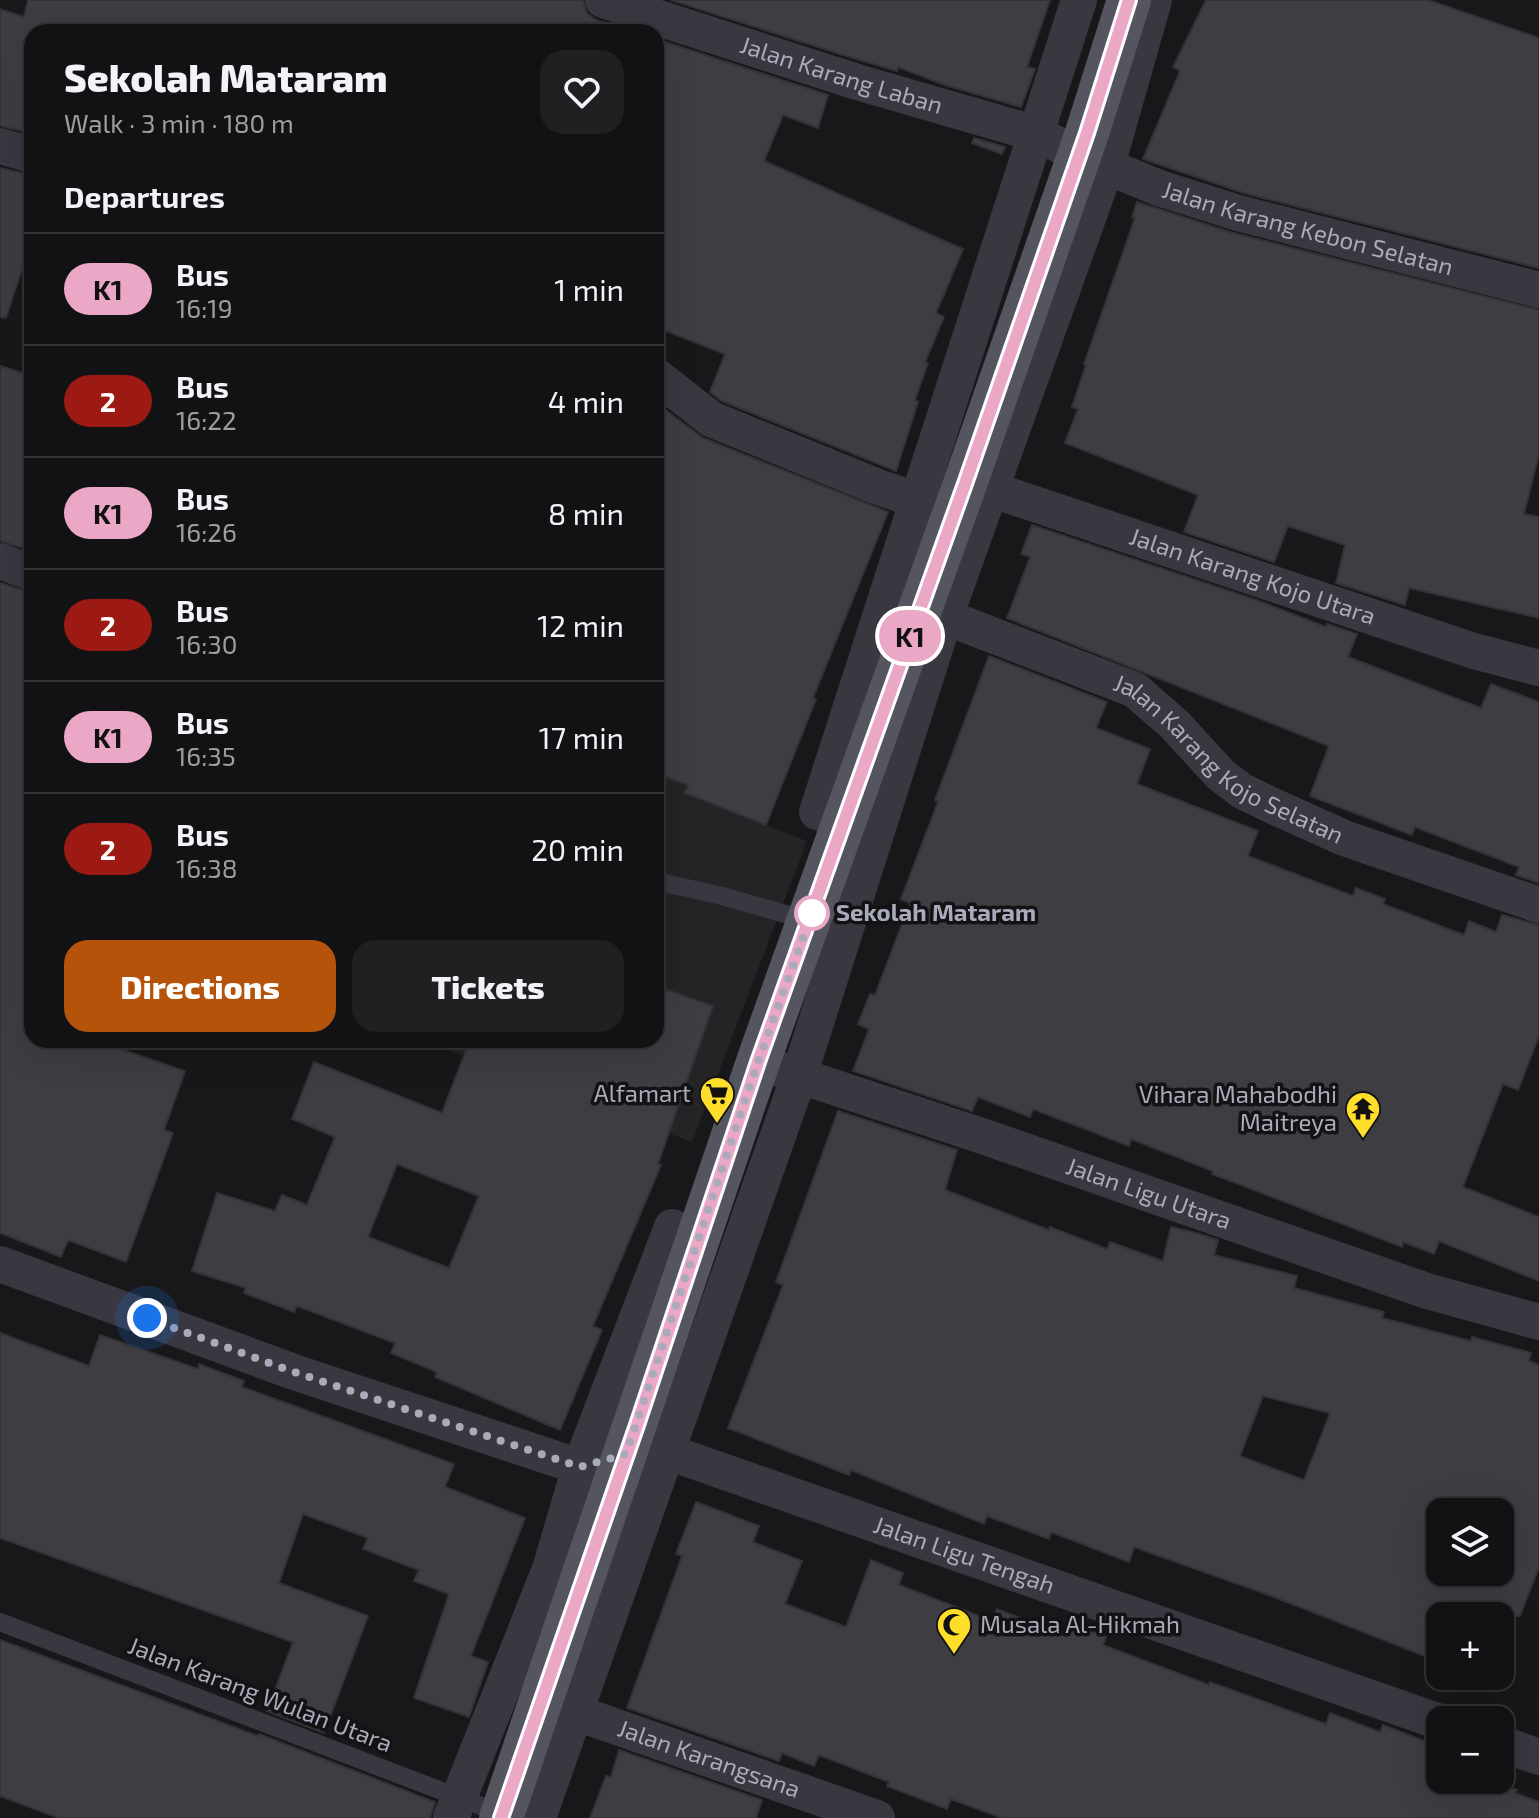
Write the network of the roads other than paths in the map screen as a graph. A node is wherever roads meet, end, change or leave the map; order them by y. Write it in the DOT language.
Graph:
graph roads {
  1 [pos="603,0"];
  2 [pos="1079,0"];
  3 [pos="1129,0"];
  4 [pos="1154,0"];
  5 [pos="1037,134"];
  6 [pos="0,146"];
  7 [pos="24,153"];
  8 [pos="1093,160"];
  9 [pos="1539,290"];
  10 [pos="664,382"];
  11 [pos="966,418"];
  12 [pos="957,496"];
  13 [pos="0,561"];
  14 [pos="24,570"];
  15 [pos="932,612"];
  16 [pos="1539,668"];
  17 [pos="831,817"];
  18 [pos="664,883"];
  19 [pos="1539,905"];
  20 [pos="815,943"];
  21 [pos="758,1062"];
  22 [pos="799,1076"];
  23 [pos="686,1232"];
  24 [pos="0,1264"];
  25 [pos="702,1295"];
  26 [pos="1539,1322"];
  27 [pos="647,1453"];
  28 [pos="580,1467"];
  29 [pos="567,1576"];
  30 [pos="0,1622"];
  31 [pos="559,1707"];
  32 [pos="1426,1717"];
  33 [pos="1514,1748"];
  34 [pos="1539,1757"];
  35 [pos="455,1808"];
  36 [pos="514,1817"];
  37 [pos="877,1818"];
  1 -- 5 [label="street, Jalan Karang Laban"];
  2 -- 5 [label="street"];
  3 -- 8 [label="main road"];
  4 -- 8 [label="street"];
  5 -- 8 [label="street, Jalan Karang Laban"];
  5 -- 11 [label="street"];
  6 -- 7 [label="street"];
  8 -- 9 [label="street, Jalan Karang Kebon Selatan"];
  8 -- 11 [label="main road"];
  8 -- 12 [label="street"];
  10 -- 12 [label="street, Jalan Karang Kojo Utara"];
  11 -- 12 [label="main road"];
  12 -- 15 [label="main road"];
  12 -- 16 [label="street, Jalan Karang Kojo Utara"];
  12 -- 17 [label="street"];
  13 -- 14 [label="street"];
  15 -- 17 [label="main road"];
  15 -- 19 [label="street, Jalan Karang Kojo Selatan"];
  15 -- 20 [label="street"];
  17 -- 20 [label="main road"];
  18 -- 20 [label="lane"];
  20 -- 21 [label="main road"];
  20 -- 22 [label="street"];
  21 -- 22 [label="street, Jalan Ligu Utara"];
  21 -- 23 [label="main road"];
  22 -- 25 [label="street"];
  22 -- 26 [label="street, Jalan Ligu Utara"];
  23 -- 25 [label="main road"];
  23 -- 28 [label="street"];
  24 -- 28 [label="street"];
  25 -- 27 [label="main road"];
  27 -- 28 [label="street"];
  27 -- 29 [label="main road"];
  27 -- 31 [label="street"];
  27 -- 32 [label="street, Jalan Ligu Tengah"];
  28 -- 29 [label="street"];
  29 -- 31 [label="main road"];
  29 -- 35 [label="street"];
  30 -- 35 [label="lane, Jalan Karang Wulan Utara"];
  31 -- 36 [label="main road"];
  31 -- 37 [label="street, Jalan Karangsana"];
  33 -- 34 [label="street"];
  35 -- 36 [label="lane, Jalan Karang Wulan Utara"];
}
